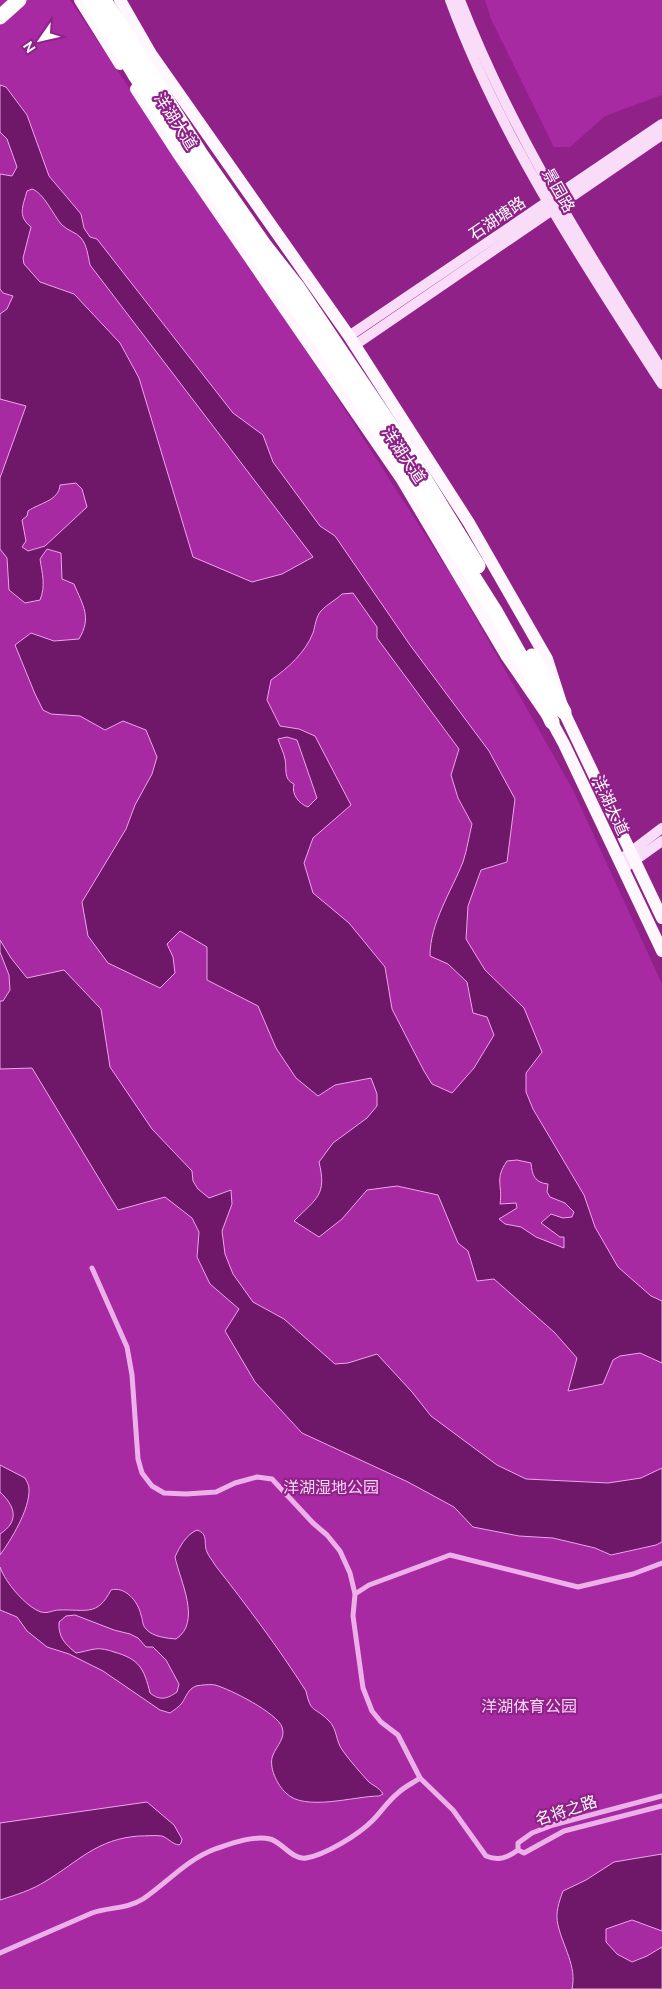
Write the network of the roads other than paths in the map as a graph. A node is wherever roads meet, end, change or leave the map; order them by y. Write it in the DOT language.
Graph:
graph roads {
  1 [pos="19,0"];
  2 [pos="80,0"];
  3 [pos="90,0"];
  4 [pos="104,0"];
  5 [pos="120,0"];
  6 [pos="450,0"];
  7 [pos="460,0"];
  8 [pos="0,17"];
  9 [pos="662,124"];
  10 [pos="662,135"];
  11 [pos="554,203"];
  12 [pos="352,340"];
  13 [pos="662,370"];
  14 [pos="662,384"];
  15 [pos="499,608"];
  16 [pos="564,712"];
  17 [pos="552,722"];
  18 [pos="662,828"];
  19 [pos="662,841"];
  20 [pos="632,856"];
  21 [pos="621,864"];
  22 [pos="662,918"];
  23 [pos="662,951"];
  24 [pos="92,1268"];
  25 [pos="662,1563"];
  26 [pos="355,1594"];
  27 [pos="420,1778"];
  28 [pos="662,1796"];
  29 [pos="662,1806"];
  30 [pos="518,1850"];
  31 [pos="0,1953"];
  1 -- 8 [label="highway"];
  2 -- 17 [label="main road, 洋湖大道"];
  3 -- 15 [label="highway"];
  4 -- 15 [label="highway"];
  5 -- 12 [label="main road, 洋湖大道"];
  6 -- 11 [label="main road, 景园路"];
  7 -- 11 [label="main road, 景园路"];
  9 -- 11 [label="main road, 石湖塘路"];
  10 -- 11 [label="main road, 石湖塘路"];
  11 -- 12 [label="main road, 石湖塘路"];
  11 -- 13 [label="main road, 景园路"];
  11 -- 14 [label="main road, 景园路"];
  12 -- 16 [label="main road, 洋湖大道"];
  15 -- 16 [label="highway"];
  15 -- 17 [label="highway"];
  16 -- 20 [label="main road, 洋湖大道"];
  17 -- 21 [label="main road, 洋湖大道"];
  18 -- 20 [label="main road"];
  19 -- 20 [label="main road"];
  20 -- 21 [label="main road"];
  20 -- 22 [label="main road, 洋湖大道"];
  21 -- 23 [label="main road, 洋湖大道"];
  24 -- 26 [label="street"];
  25 -- 26 [label="street"];
  26 -- 27 [label="street"];
  27 -- 30 [label="street"];
  27 -- 31 [label="street"];
  28 -- 30 [label="street, 名将之路"];
  29 -- 30 [label="street, 名将之路"];
}
